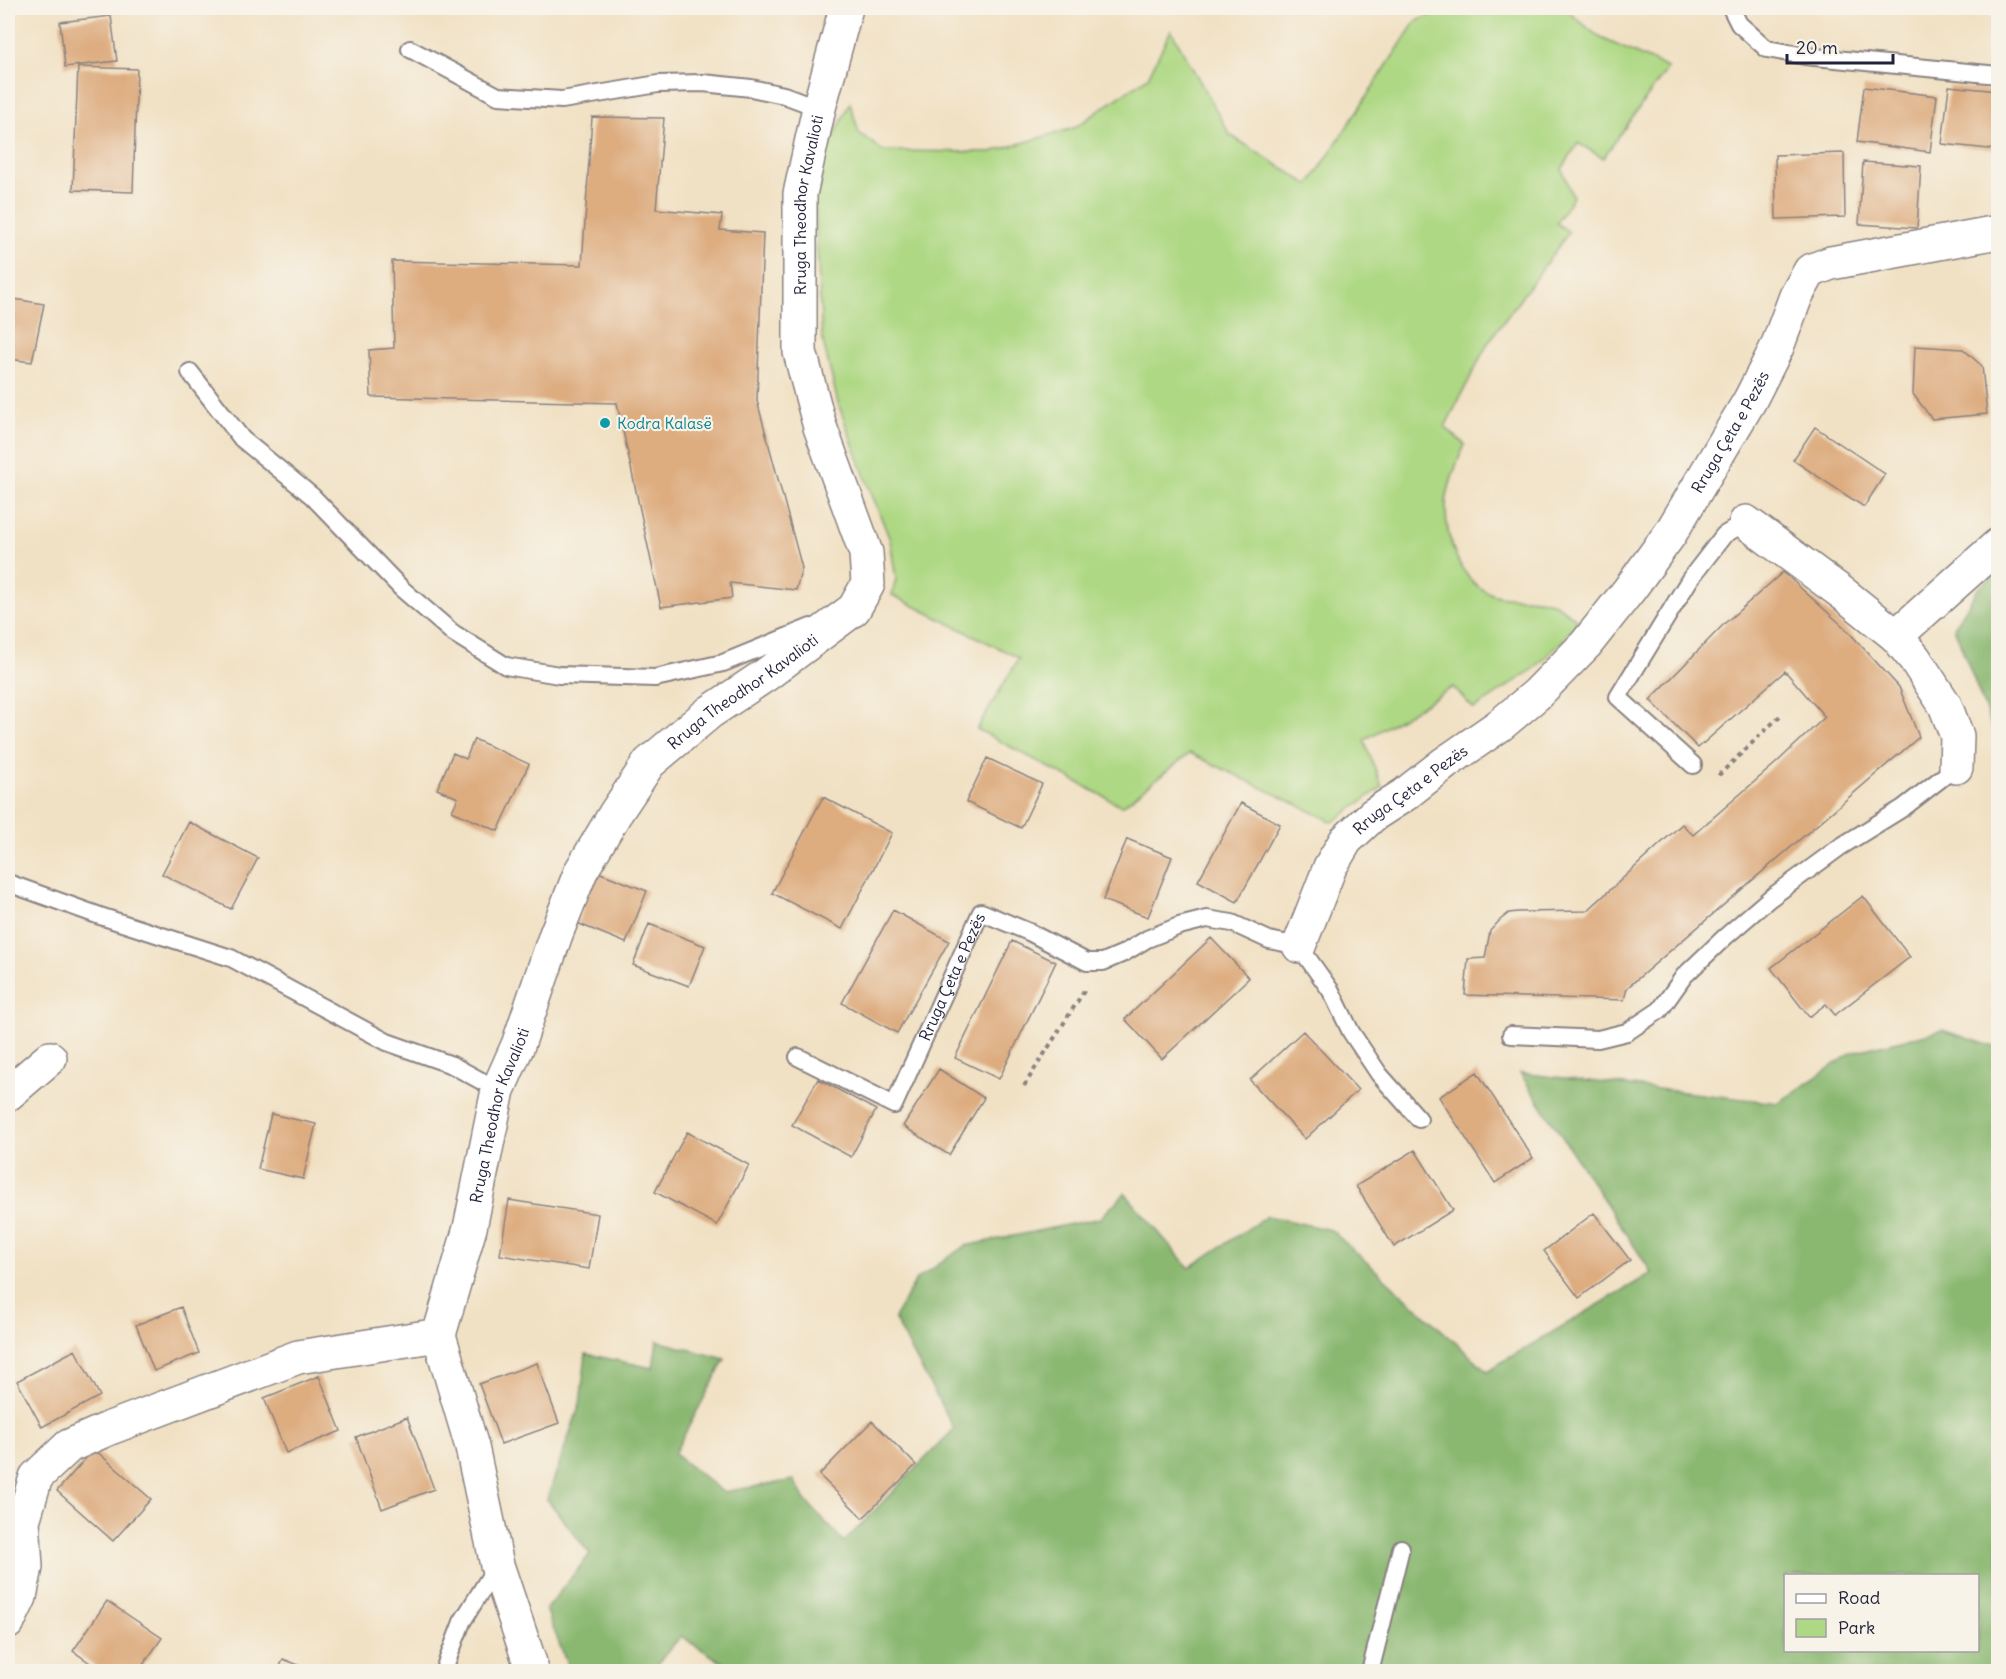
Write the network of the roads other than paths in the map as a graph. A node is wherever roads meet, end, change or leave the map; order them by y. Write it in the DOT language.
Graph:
graph roads {
  1 [pos="846,8"];
  2 [pos="1731,8"];
  3 [pos="410,49"];
  4 [pos="1998,75"];
  5 [pos="819,108"];
  6 [pos="1998,232"];
  7 [pos="190,372"];
  8 [pos="1746,522"];
  9 [pos="1998,545"];
  10 [pos="854,609"];
  11 [pos="1896,636"];
  12 [pos="1693,765"];
  13 [pos="1956,767"];
  14 [pos="8,883"];
  15 [pos="1299,946"];
  16 [pos="1512,1035"];
  17 [pos="50,1058"];
  18 [pos="798,1058"];
  19 [pos="498,1090"];
  20 [pos="8,1094"];
  21 [pos="1419,1119"];
  22 [pos="439,1335"];
  23 [pos="1401,1548"];
  24 [pos="497,1565"];
  25 [pos="8,1622"];
  26 [pos="443,1671"];
  27 [pos="531,1671"];
  28 [pos="1370,1671"];
  1 -- 5 [label="street"];
  2 -- 4 [label="lane"];
  3 -- 5 [label="lane, Rruga Theodhor Kavalioti"];
  5 -- 10 [label="street, Rruga Theodhor Kavalioti"];
  6 -- 15 [label="street, Rruga Çeta e Pezës"];
  7 -- 10 [label="lane"];
  8 -- 11 [label="street"];
  8 -- 12 [label="lane"];
  9 -- 11 [label="street"];
  10 -- 19 [label="street, Rruga Theodhor Kavalioti"];
  11 -- 13 [label="street"];
  13 -- 16 [label="lane"];
  14 -- 19 [label="lane"];
  15 -- 18 [label="lane, Rruga Çeta e Pezës"];
  15 -- 21 [label="lane"];
  17 -- 20 [label="street"];
  19 -- 22 [label="street, Rruga Theodhor Kavalioti"];
  22 -- 24 [label="street"];
  22 -- 25 [label="street"];
  23 -- 28 [label="lane"];
  24 -- 26 [label="lane"];
  24 -- 27 [label="street"];
}
